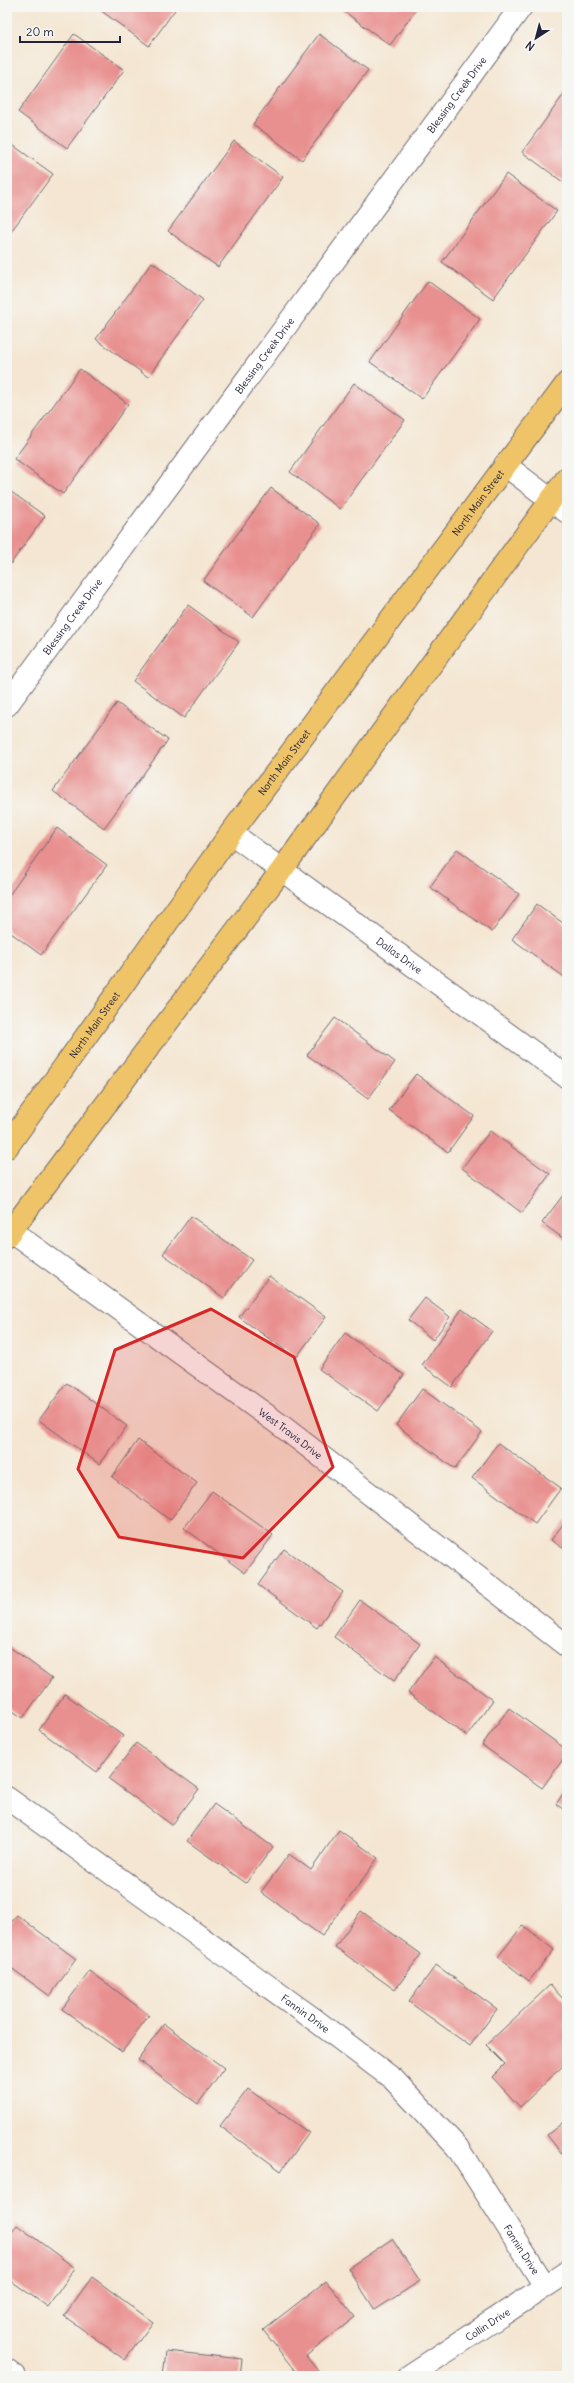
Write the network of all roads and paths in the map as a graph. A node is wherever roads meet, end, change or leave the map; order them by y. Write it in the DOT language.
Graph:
graph roads {
  1 [pos="521,7"];
  2 [pos="567,383"];
  3 [pos="505,465"];
  4 [pos="567,478"];
  5 [pos="559,506"];
  6 [pos="7,705"];
  7 [pos="231,833"];
  8 [pos="281,871"];
  9 [pos="567,1077"];
  10 [pos="7,1147"];
  11 [pos="8,1232"];
  12 [pos="567,1646"];
  13 [pos="7,1798"];
  14 [pos="567,2272"];
  15 [pos="545,2286"];
  16 [pos="7,2370"];
  17 [pos="15,2376"];
  18 [pos="408,2376"];
  1 -- 6 [label="street, Blessing Creek Drive"];
  2 -- 3 [label="main road, North Main Street"];
  3 -- 5 [label="street"];
  3 -- 7 [label="main road, North Main Street"];
  4 -- 5 [label="main road"];
  5 -- 8 [label="main road"];
  7 -- 8 [label="street, Dallas Drive"];
  7 -- 10 [label="main road, North Main Street"];
  8 -- 9 [label="street, Dallas Drive"];
  8 -- 11 [label="main road"];
  11 -- 12 [label="street, West Travis Drive"];
  13 -- 15 [label="street, Fannin Drive"];
  14 -- 15 [label="street, Collin Drive"];
  15 -- 18 [label="street, Collin Drive"];
  16 -- 17 [label="street"];
}
